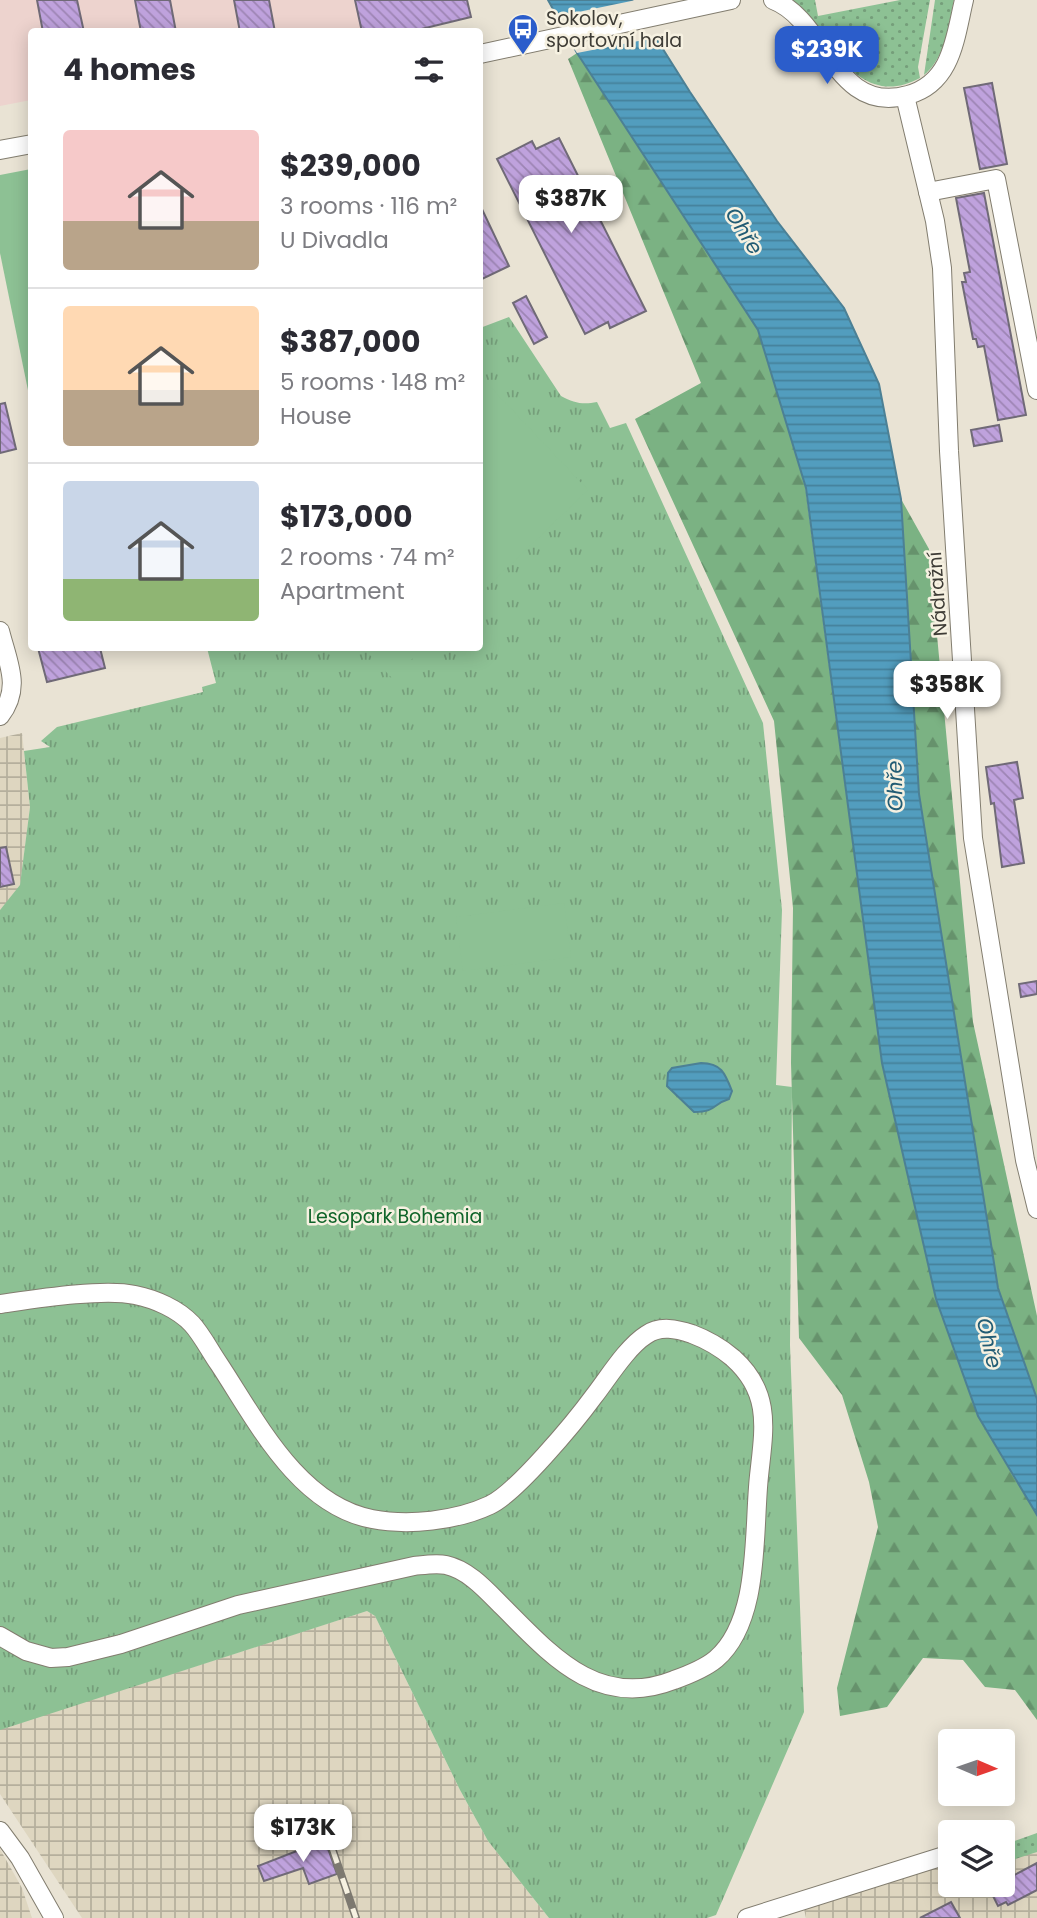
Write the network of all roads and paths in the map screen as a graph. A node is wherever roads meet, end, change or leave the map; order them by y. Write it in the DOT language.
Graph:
graph roads {
  1 [pos="730,0"];
  2 [pos="773,0"];
  3 [pos="964,0"];
  4 [pos="483,53"];
  5 [pos="905,96"];
  6 [pos="28,145"];
  7 [pos="0,150"];
  8 [pos="928,192"];
  9 [pos="1037,390"];
  10 [pos="0,631"];
  11 [pos="4,710"];
  12 [pos="1037,1209"];
  13 [pos="0,1304"];
  14 [pos="0,1636"];
  15 [pos="0,1831"];
  16 [pos="938,1858"];
  17 [pos="54,1918"];
  18 [pos="747,1918"];
  1 -- 4 [label="street"];
  2 -- 5 [label="street"];
  3 -- 5 [label="street"];
  5 -- 8 [label="street, Nádražní"];
  6 -- 7 [label="street"];
  8 -- 9 [label="street"];
  8 -- 12 [label="street, Nádražní"];
  10 -- 11 [label="street"];
  13 -- 14 [label="street"];
  15 -- 17 [label="street"];
  16 -- 18 [label="street"];
}
